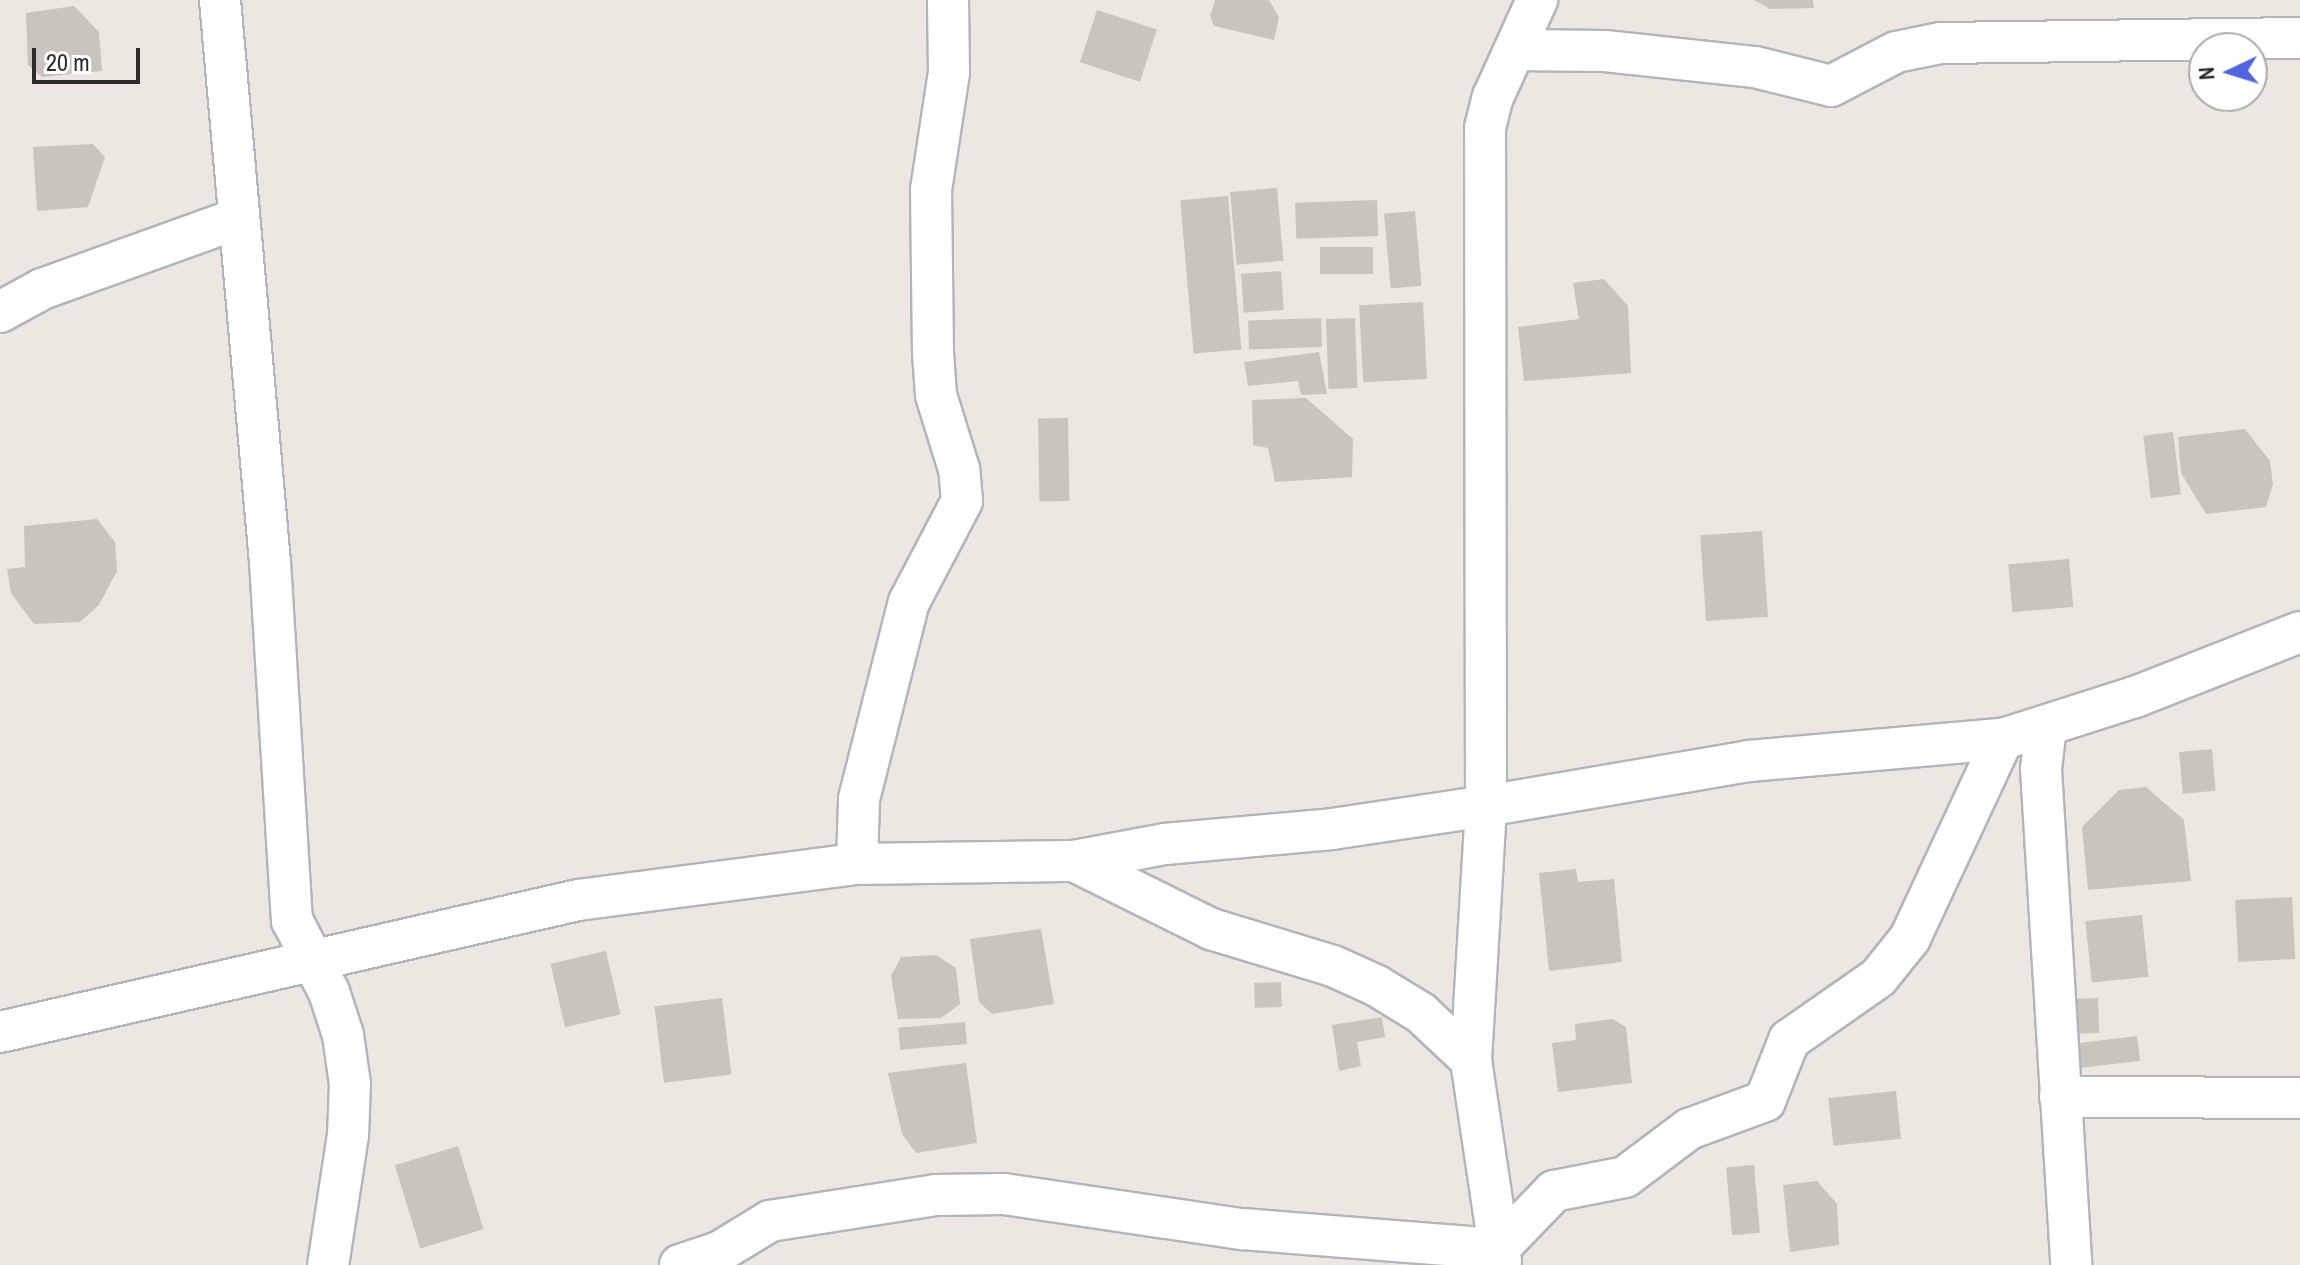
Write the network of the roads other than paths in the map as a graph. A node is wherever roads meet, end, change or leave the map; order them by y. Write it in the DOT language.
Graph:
graph roads {
  1 [pos="220,0"];
  2 [pos="948,0"];
  3 [pos="1537,0"];
  4 [pos="2300,38"];
  5 [pos="1517,50"];
  6 [pos="239,218"];
  7 [pos="0,312"];
  8 [pos="2300,632"];
  9 [pos="2046,727"];
  10 [pos="2003,739"];
  11 [pos="1486,806"];
  12 [pos="1074,861"];
  13 [pos="857,864"];
  14 [pos="315,962"];
  15 [pos="0,1032"];
  16 [pos="1471,1060"];
  17 [pos="2060,1097"];
  18 [pos="2300,1098"];
  19 [pos="1500,1257"];
  20 [pos="725,1259"];
  21 [pos="328,1265"];
  22 [pos="680,1265"];
  23 [pos="2071,1265"];
  1 -- 6 [label="street"];
  2 -- 13 [label="street"];
  3 -- 5 [label="street"];
  4 -- 5 [label="street"];
  5 -- 11 [label="street"];
  6 -- 7 [label="street"];
  6 -- 14 [label="street"];
  8 -- 9 [label="street"];
  9 -- 10 [label="street"];
  9 -- 17 [label="street"];
  10 -- 11 [label="street"];
  10 -- 19 [label="street"];
  11 -- 12 [label="street"];
  11 -- 16 [label="street"];
  12 -- 13 [label="street"];
  12 -- 16 [label="street"];
  13 -- 14 [label="street"];
  14 -- 15 [label="street"];
  14 -- 21 [label="street"];
  16 -- 19 [label="street"];
  17 -- 18 [label="street"];
  17 -- 23 [label="street"];
  19 -- 20 [label="street"];
  20 -- 22 [label="street"];
}
